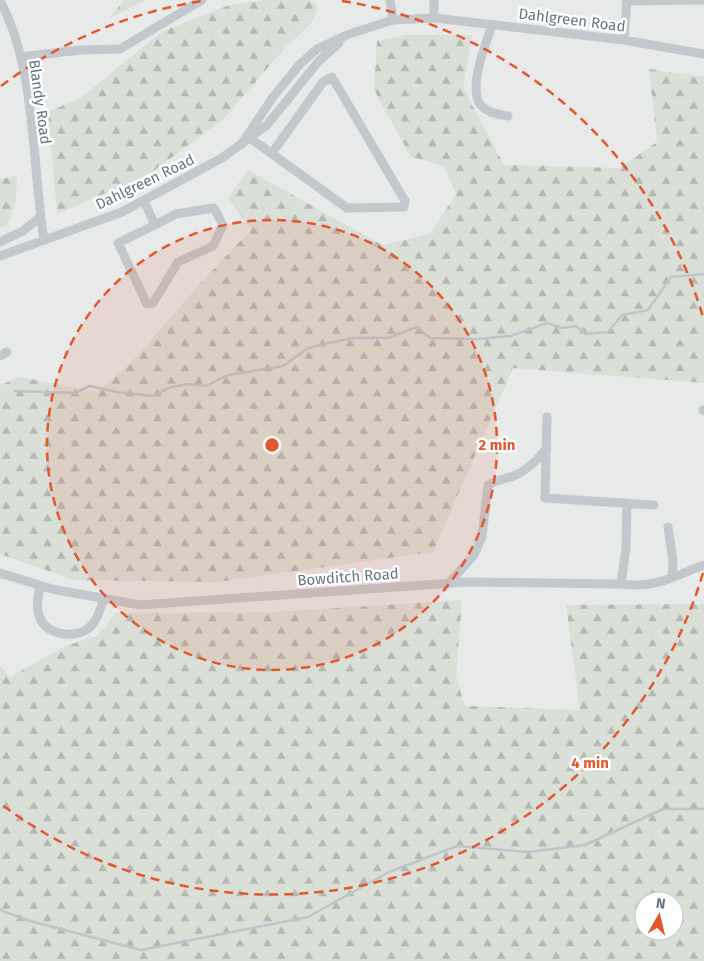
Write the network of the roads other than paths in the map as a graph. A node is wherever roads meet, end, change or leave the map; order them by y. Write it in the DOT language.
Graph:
graph roads {
  1 [pos="202,0"];
  2 [pos="390,0"];
  3 [pos="434,0"];
  4 [pos="627,0"];
  5 [pos="704,0"];
  6 [pos="0,1"];
  7 [pos="434,18"];
  8 [pos="393,20"];
  9 [pos="492,25"];
  10 [pos="349,34"];
  11 [pos="624,40"];
  12 [pos="704,54"];
  13 [pos="21,57"];
  14 [pos="508,116"];
  15 [pos="250,138"];
  16 [pos="241,145"];
  17 [pos="272,154"];
  18 [pos="144,201"];
  19 [pos="40,217"];
  20 [pos="155,225"];
  21 [pos="44,240"];
  22 [pos="0,242"];
  23 [pos="0,256"];
  24 [pos="548,417"];
  25 [pos="547,448"];
  26 [pos="627,503"];
  27 [pos="654,505"];
  28 [pos="668,527"];
  29 [pos="704,565"];
  30 [pos="0,573"];
  31 [pos="672,578"];
  32 [pos="449,583"];
  33 [pos="621,584"];
  34 [pos="40,586"];
  35 [pos="103,600"];
  1 -- 13 [label="street"];
  2 -- 8 [label="street"];
  3 -- 7 [label="street"];
  4 -- 5 [label="street"];
  4 -- 11 [label="street"];
  6 -- 13 [label="street, Blandy Road"];
  7 -- 8 [label="street, Dahlgreen Road"];
  7 -- 9 [label="street, Dahlgreen Road"];
  8 -- 10 [label="street, Dahlgreen Road"];
  9 -- 11 [label="street, Dahlgreen Road"];
  9 -- 14 [label="street"];
  10 -- 15 [label="street, Dahlgreen Road"];
  10 -- 16 [label="street, Dahlgreen Road"];
  11 -- 12 [label="street, Dahlgreen Road"];
  13 -- 19 [label="street, Blandy Road"];
  15 -- 16 [label="street, Dahlgreen Road"];
  15 -- 17 [label="street"];
  16 -- 18 [label="street, Dahlgreen Road"];
  17 -- 17 [label="street"];
  18 -- 20 [label="street"];
  18 -- 21 [label="street, Dahlgreen Road"];
  19 -- 21 [label="street, Blandy Road"];
  19 -- 22 [label="street"];
  20 -- 20 [label="street"];
  21 -- 23 [label="street, Dahlgreen Road"];
  24 -- 25 [label="street"];
  25 -- 26 [label="street"];
  25 -- 32 [label="street"];
  26 -- 27 [label="street"];
  26 -- 33 [label="street"];
  28 -- 31 [label="street"];
  29 -- 31 [label="street, Bowditch Road"];
  30 -- 34 [label="street, Bowditch Road"];
  31 -- 33 [label="street, Bowditch Road"];
  32 -- 33 [label="street, Bowditch Road"];
  32 -- 35 [label="street, Bowditch Road"];
  34 -- 35 [label="street, Bowditch Road"];
  34 -- 35 [label="street"];
}
